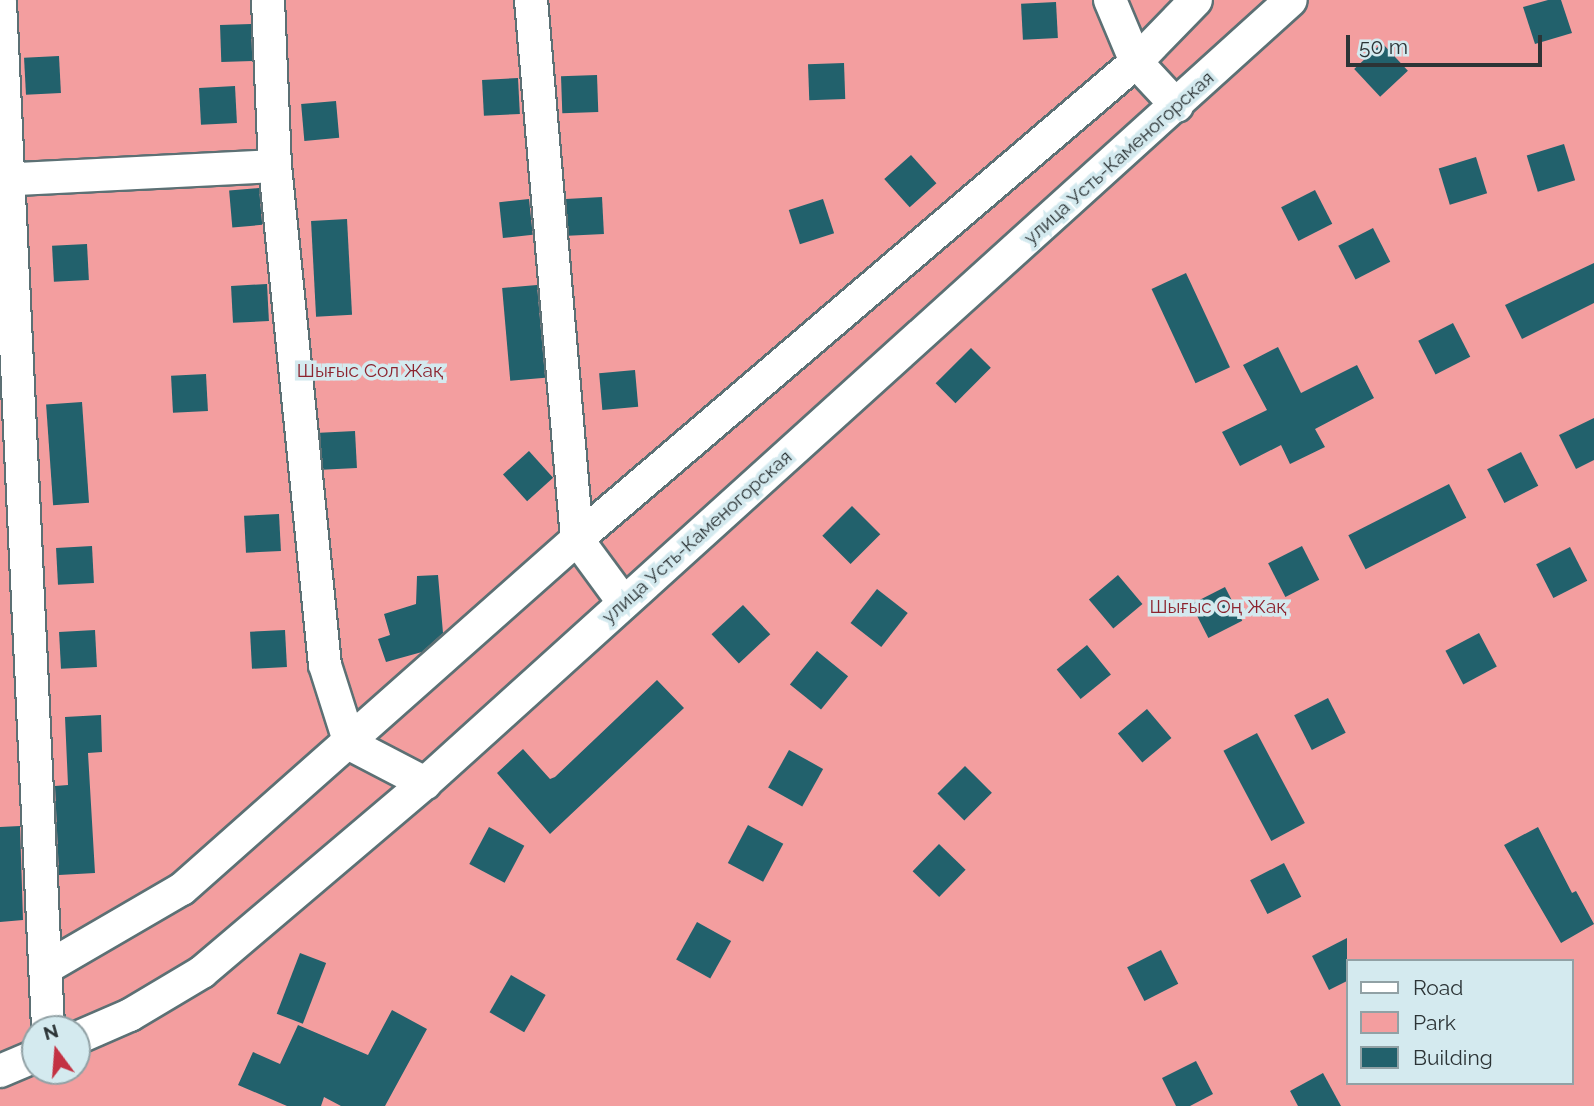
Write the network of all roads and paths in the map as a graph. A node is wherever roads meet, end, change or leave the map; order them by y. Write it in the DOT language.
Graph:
graph roads {
  1 [pos="268,0"];
  2 [pos="531,0"];
  3 [pos="1110,0"];
  4 [pos="1196,0"];
  5 [pos="1291,0"];
  6 [pos="0,2"];
  7 [pos="1136,62"];
  8 [pos="1177,106"];
  9 [pos="275,166"];
  10 [pos="6,180"];
  11 [pos="577,539"];
  12 [pos="624,603"];
  13 [pos="349,744"];
  14 [pos="425,783"];
  15 [pos="46,968"];
  16 [pos="48,1015"];
  17 [pos="91,1032"];
  18 [pos="21,1062"];
  19 [pos="0,1071"];
  1 -- 9 [label="street"];
  2 -- 11 [label="street"];
  3 -- 7 [label="street"];
  4 -- 7 [label="street"];
  5 -- 8 [label="street, улица Усть-Каменогорская"];
  6 -- 10 [label="street"];
  7 -- 8 [label="street"];
  7 -- 11 [label="street"];
  8 -- 12 [label="street, улица Усть-Каменогорская"];
  9 -- 10 [label="street"];
  9 -- 13 [label="street"];
  10 -- 15 [label="street"];
  11 -- 12 [label="street"];
  11 -- 13 [label="street"];
  12 -- 14 [label="street, улица Усть-Каменогорская"];
  13 -- 14 [label="street"];
  13 -- 15 [label="street"];
  14 -- 17 [label="street, улица Усть-Каменогорская"];
  15 -- 16 [label="street"];
  18 -- 19 [label="street"];
}
